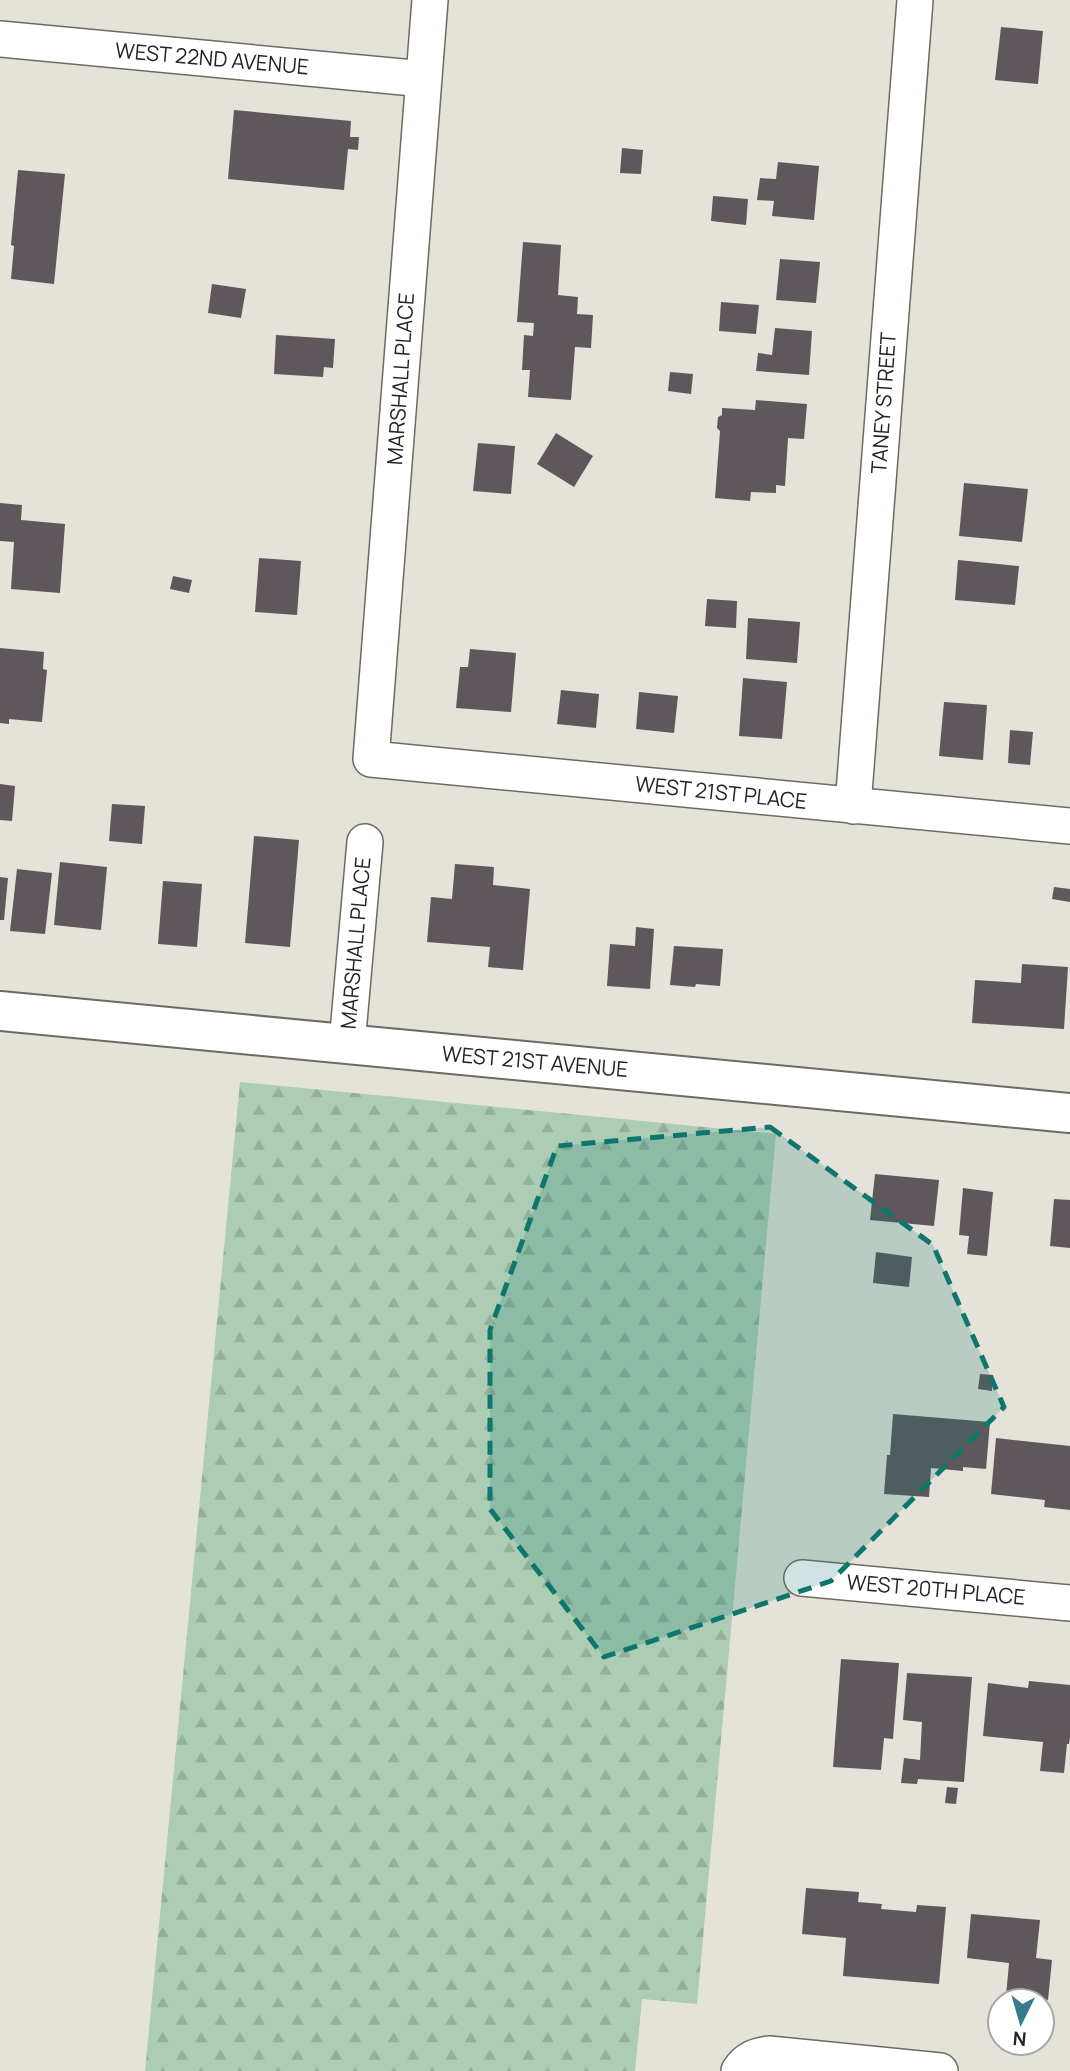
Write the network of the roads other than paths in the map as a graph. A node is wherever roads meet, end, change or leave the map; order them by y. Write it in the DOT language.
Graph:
graph roads {
  1 [pos="430,0"];
  2 [pos="915,0"];
  3 [pos="0,39"];
  4 [pos="424,79"];
  5 [pos="371,759"];
  6 [pos="853,806"];
  7 [pos="1070,826"];
  8 [pos="365,842"];
  9 [pos="0,1012"];
  10 [pos="347,1044"];
  11 [pos="1070,1113"];
  12 [pos="802,1578"];
  13 [pos="1070,1603"];
  14 [pos="741,2068"];
  15 [pos="940,2071"];
  1 -- 4 [label="street, MARSHALL PLACE"];
  2 -- 6 [label="street, TANEY STREET"];
  3 -- 4 [label="street, WEST 22ND AVENUE"];
  4 -- 5 [label="street, MARSHALL PLACE"];
  5 -- 6 [label="street, WEST 21ST PLACE"];
  6 -- 7 [label="street, WEST 21ST PLACE"];
  8 -- 10 [label="street, MARSHALL PLACE"];
  9 -- 10 [label="street, WEST 21ST AVENUE"];
  10 -- 11 [label="street, WEST 21ST AVENUE"];
  12 -- 13 [label="street, WEST 20TH PLACE"];
  14 -- 15 [label="street"];
}
